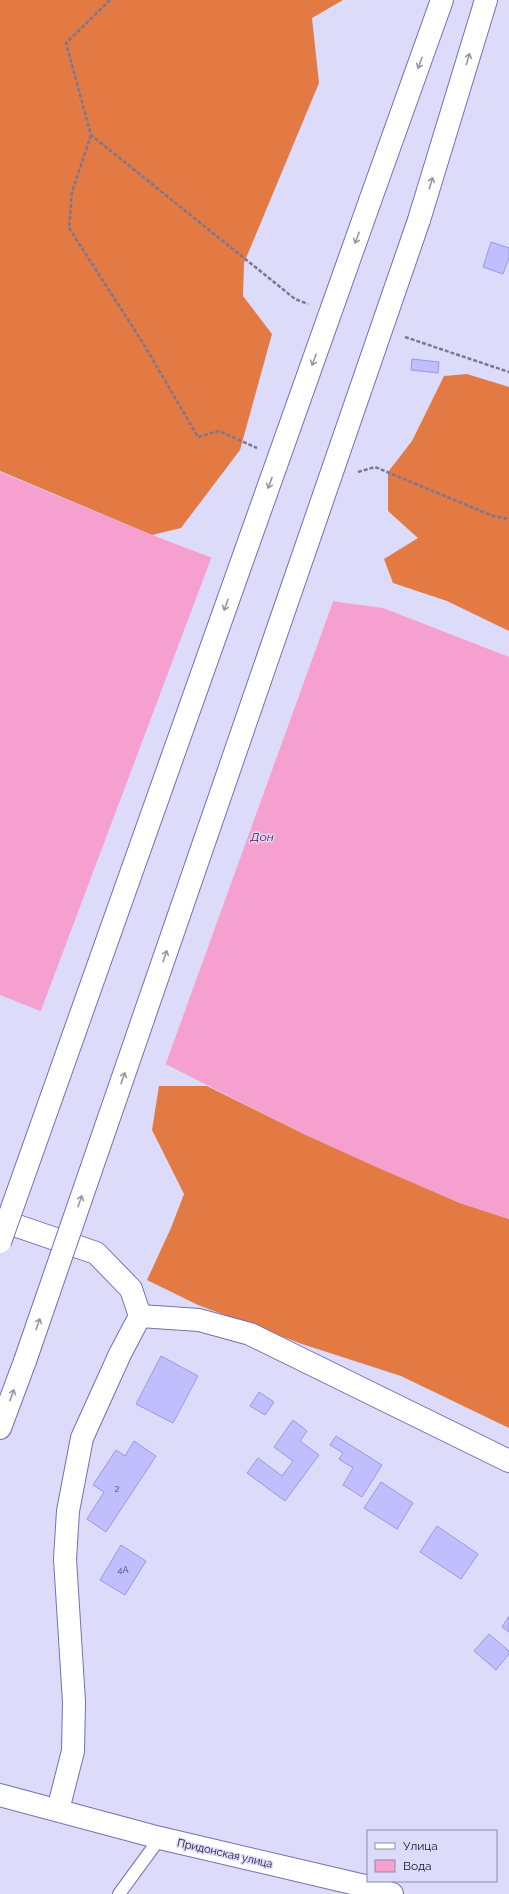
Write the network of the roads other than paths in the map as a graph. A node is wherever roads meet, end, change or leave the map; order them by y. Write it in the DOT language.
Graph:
graph roads {
  1 [pos="442,0"];
  2 [pos="486,0"];
  3 [pos="0,1220"];
  4 [pos="0,1242"];
  5 [pos="140,1316"];
  6 [pos="0,1428"];
  7 [pos="509,1462"];
  8 [pos="0,1795"];
  9 [pos="58,1810"];
  10 [pos="160,1838"];
  11 [pos="119,1894"];
  12 [pos="392,1894"];
  1 -- 4 [label="main road, one-way, bridge"];
  6 -- 2 [label="main road, one-way, bridge"];
  3 -- 5 [label="main road"];
  5 -- 7 [label="main road"];
  5 -- 9 [label="main road"];
  8 -- 9 [label="main road, Придонская улица"];
  9 -- 10 [label="main road, Придонская улица"];
  10 -- 11 [label="lane"];
  10 -- 12 [label="main road, Придонская улица"];
}
